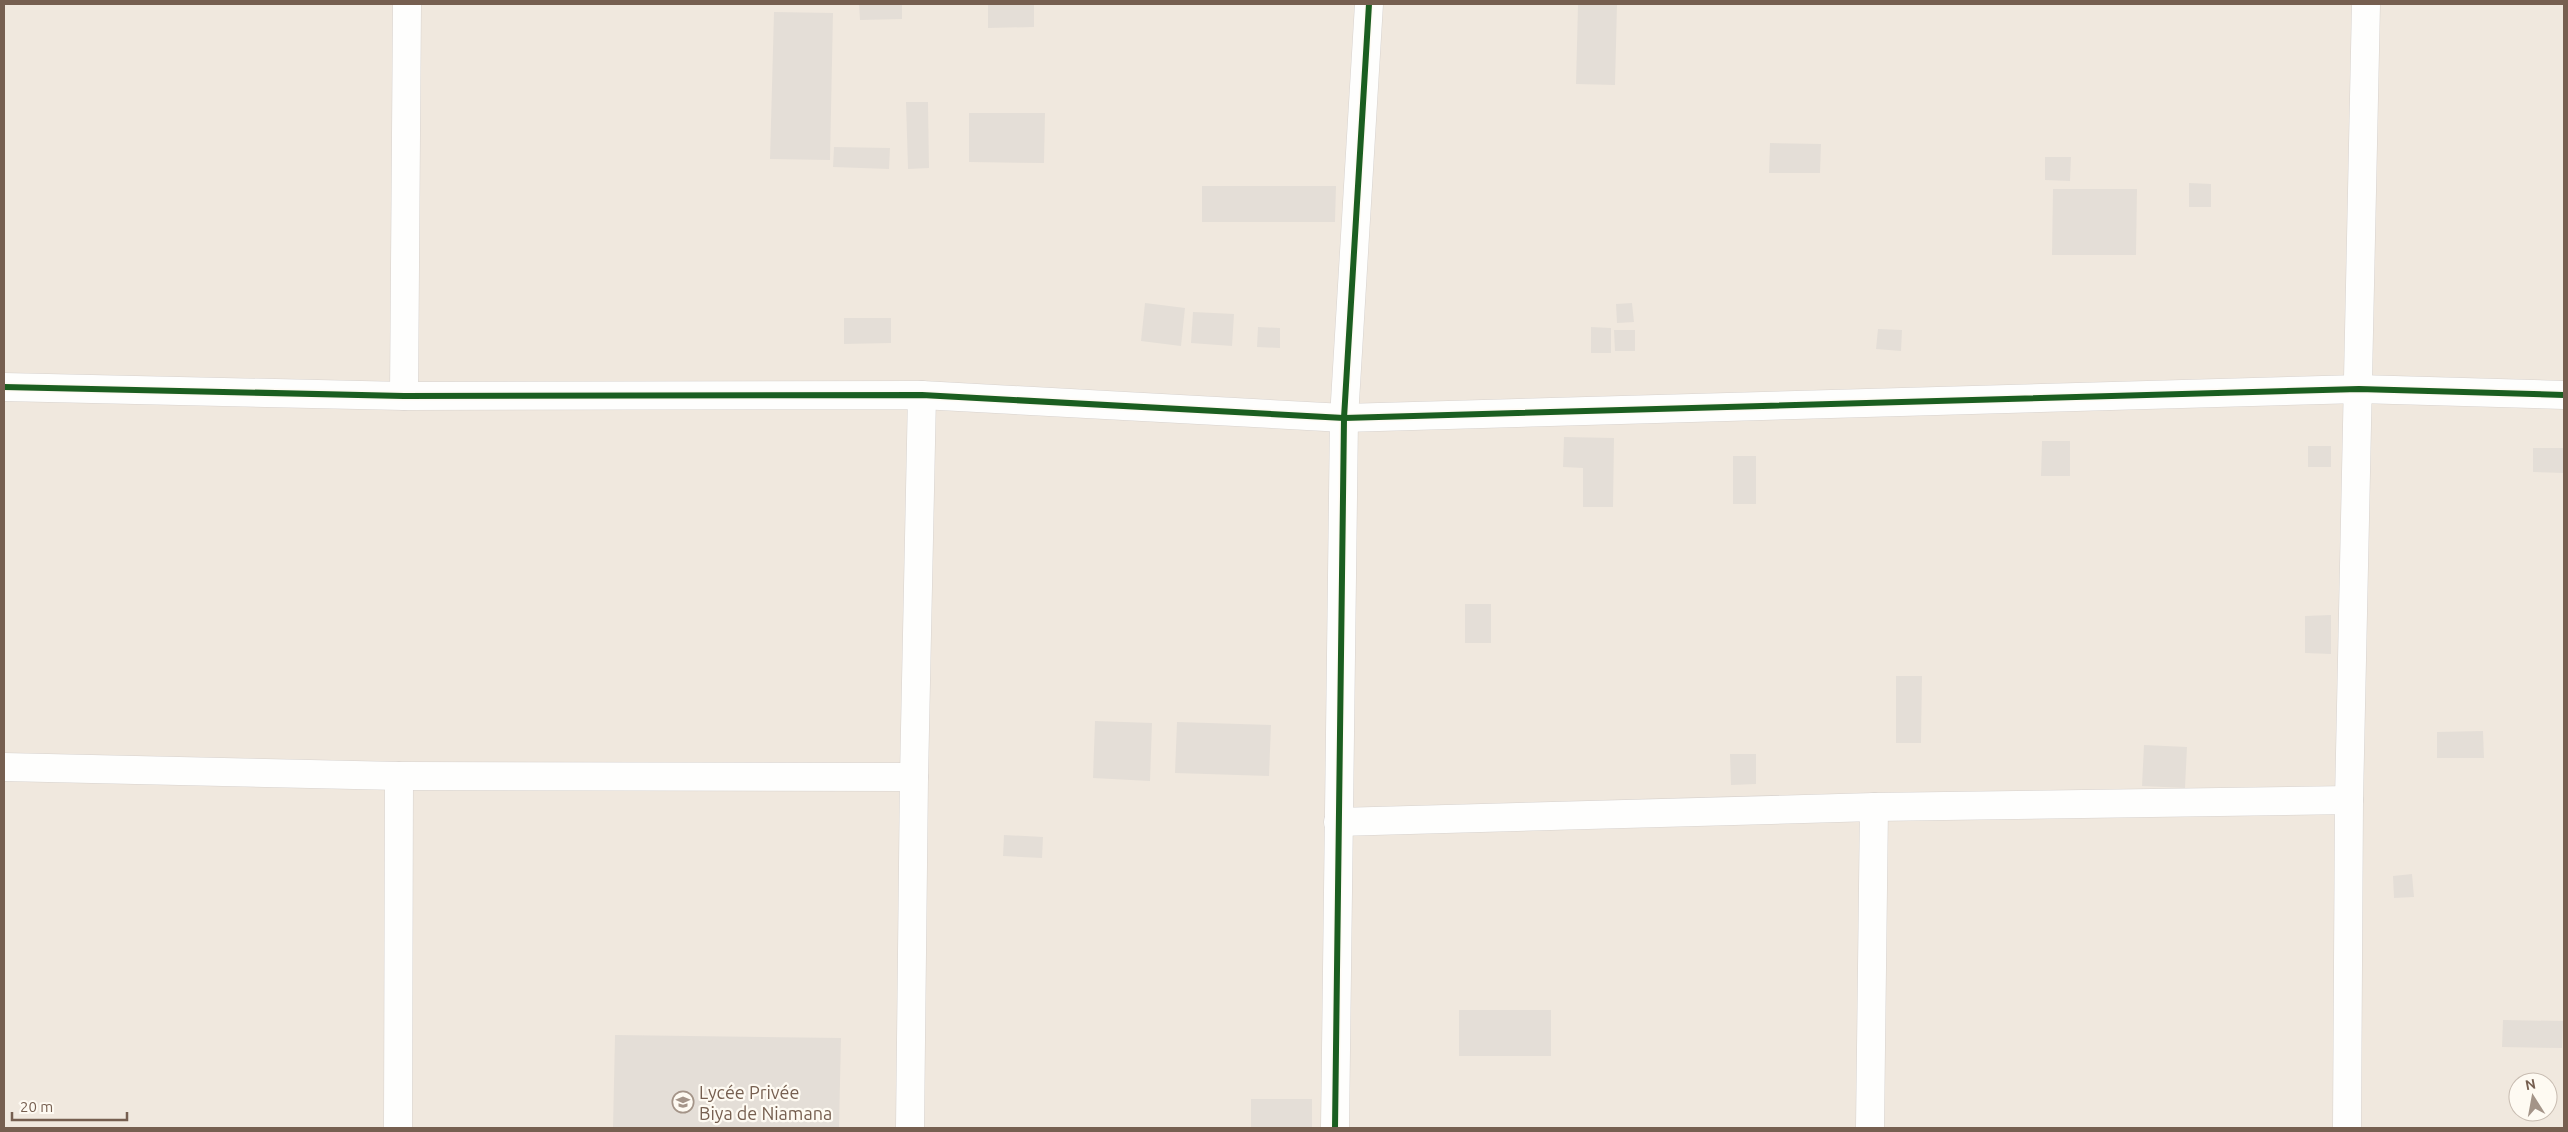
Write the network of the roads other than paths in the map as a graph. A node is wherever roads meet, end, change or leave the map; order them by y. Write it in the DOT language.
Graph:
graph roads {
  1 [pos="407,4"];
  2 [pos="1369,4"];
  3 [pos="2366,4"];
  4 [pos="4,387"];
  5 [pos="2359,389"];
  6 [pos="922,395"];
  7 [pos="2564,395"];
  8 [pos="404,396"];
  9 [pos="1344,418"];
  10 [pos="4,767"];
  11 [pos="399,776"];
  12 [pos="914,777"];
  13 [pos="2349,800"];
  14 [pos="1874,807"];
  15 [pos="1338,822"];
  16 [pos="398,1128"];
  17 [pos="910,1128"];
  18 [pos="1335,1128"];
  19 [pos="1870,1128"];
  20 [pos="2347,1128"];
  1 -- 8 [label="street"];
  2 -- 9 [label="street"];
  3 -- 5 [label="street"];
  4 -- 8 [label="street"];
  5 -- 7 [label="street"];
  5 -- 9 [label="street"];
  5 -- 13 [label="street"];
  6 -- 8 [label="street"];
  6 -- 9 [label="street"];
  6 -- 12 [label="street"];
  9 -- 15 [label="street"];
  10 -- 11 [label="street"];
  11 -- 12 [label="street"];
  11 -- 16 [label="street"];
  12 -- 17 [label="street"];
  13 -- 14 [label="street"];
  13 -- 20 [label="street"];
  14 -- 15 [label="street"];
  14 -- 19 [label="street"];
  15 -- 18 [label="street"];
}
